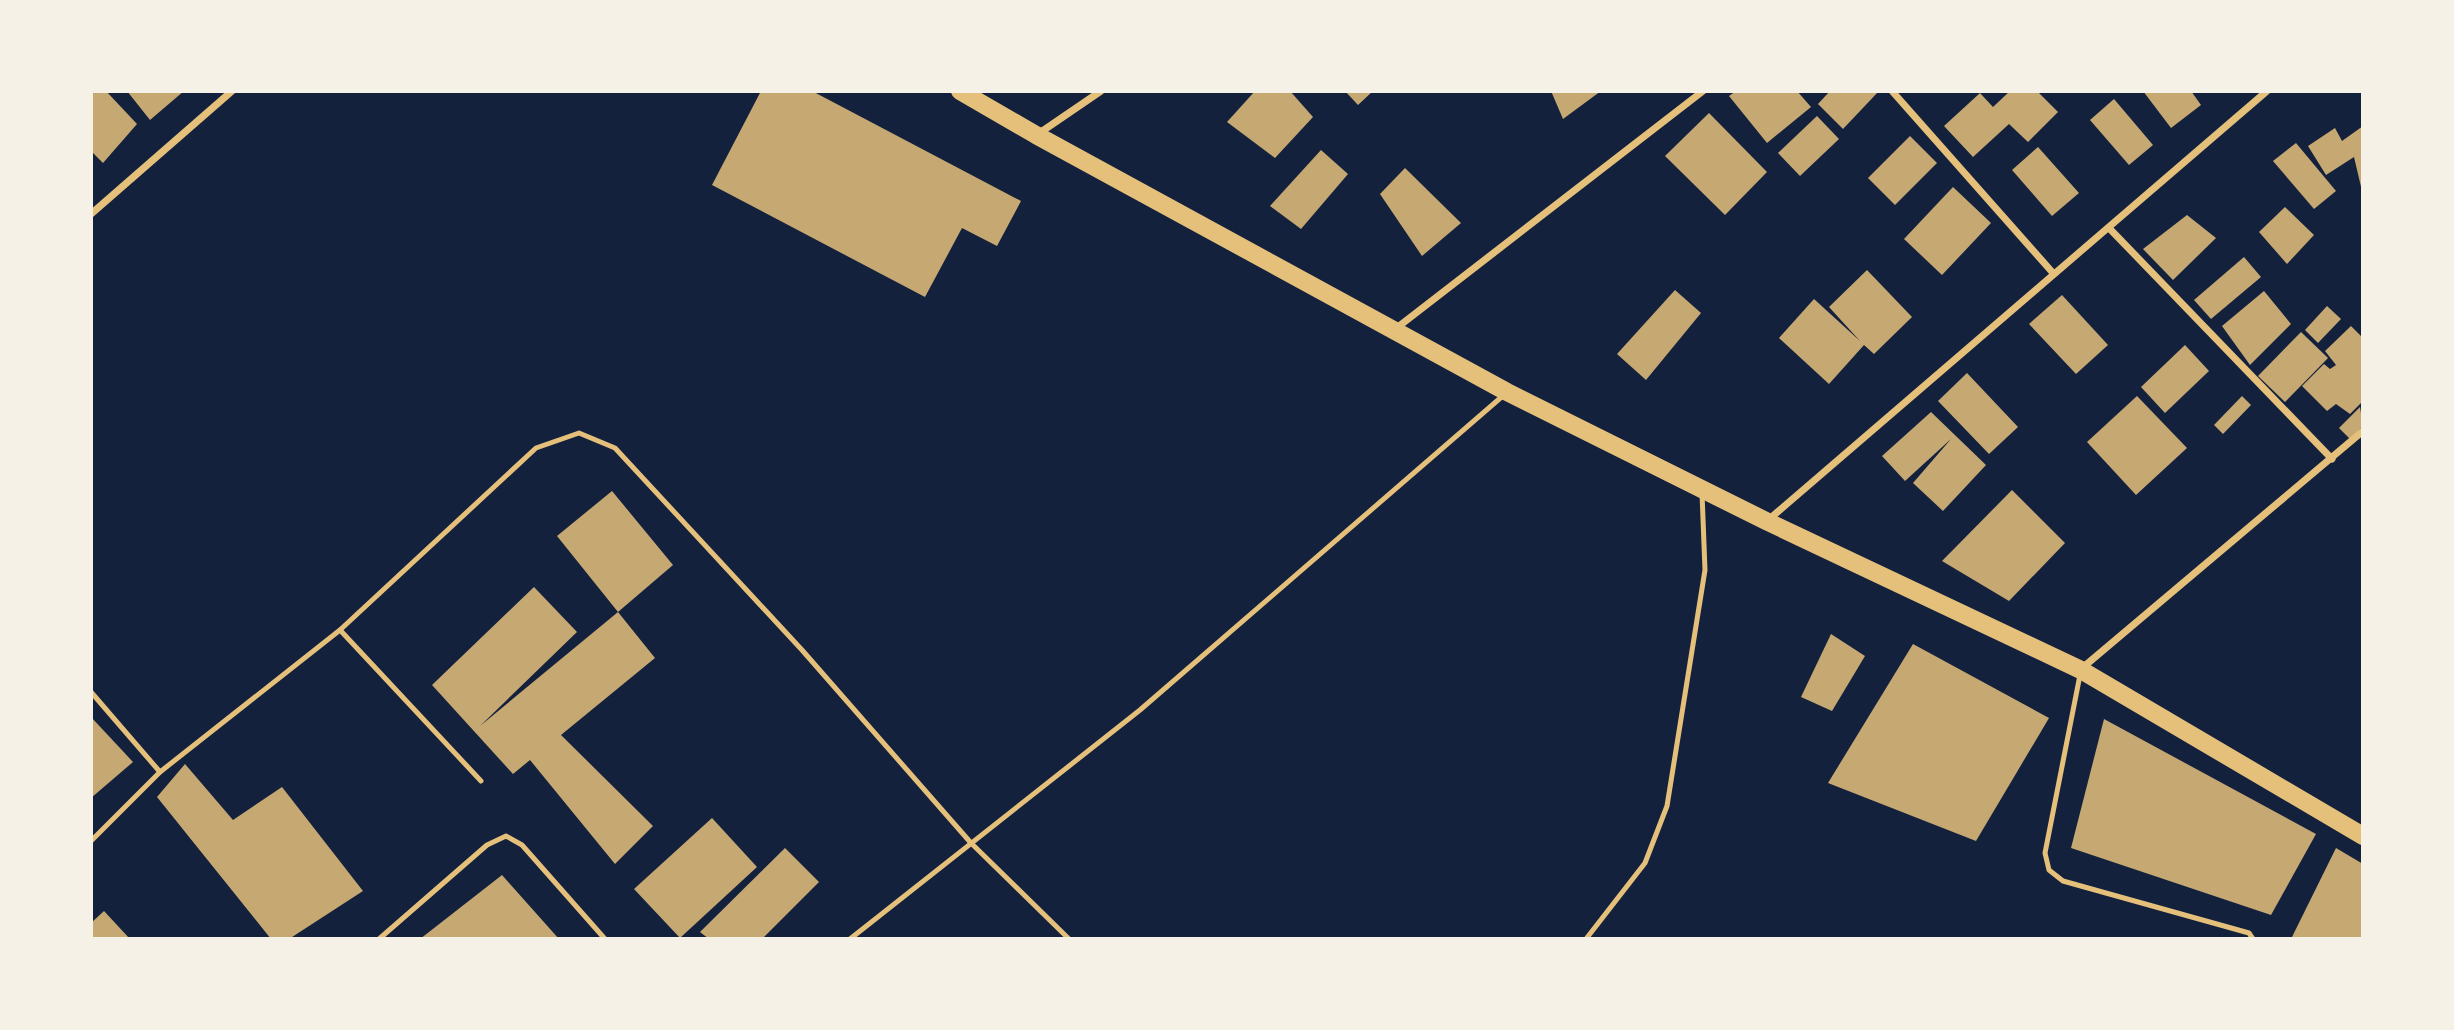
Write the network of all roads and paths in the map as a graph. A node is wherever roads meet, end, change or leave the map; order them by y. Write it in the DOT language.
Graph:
graph roads {
  1 [pos="232,91"];
  2 [pos="960,91"];
  3 [pos="1101,91"];
  4 [pos="1703,91"];
  5 [pos="1892,91"];
  6 [pos="2267,91"];
  7 [pos="1036,135"];
  8 [pos="91,214"];
  9 [pos="2109,228"];
  10 [pos="2053,273"];
  11 [pos="1394,330"];
  12 [pos="1507,392"];
  13 [pos="2363,431"];
  14 [pos="2332,459"];
  15 [pos="1702,490"];
  16 [pos="1766,521"];
  17 [pos="340,630"];
  18 [pos="2081,670"];
  19 [pos="91,692"];
  20 [pos="160,772"];
  21 [pos="481,781"];
  22 [pos="2363,836"];
  23 [pos="91,841"];
  24 [pos="971,843"];
  25 [pos="379,939"];
  26 [pos="605,939"];
  27 [pos="850,939"];
  28 [pos="1069,939"];
  29 [pos="1586,939"];
  30 [pos="2253,939"];
  1 -- 8 [label="street"];
  2 -- 7 [label="main road"];
  3 -- 7 [label="street"];
  4 -- 11 [label="street"];
  5 -- 10 [label="street"];
  6 -- 9 [label="street"];
  7 -- 11 [label="main road"];
  9 -- 10 [label="street"];
  9 -- 14 [label="street"];
  10 -- 16 [label="street"];
  11 -- 12 [label="main road"];
  12 -- 15 [label="main road"];
  12 -- 24 [label="lane"];
  13 -- 14 [label="street"];
  14 -- 18 [label="street"];
  15 -- 16 [label="main road"];
  15 -- 29 [label="lane"];
  16 -- 18 [label="main road"];
  17 -- 20 [label="lane"];
  17 -- 21 [label="lane"];
  17 -- 24 [label="lane"];
  18 -- 22 [label="main road"];
  18 -- 30 [label="lane"];
  19 -- 20 [label="lane"];
  20 -- 23 [label="lane"];
  24 -- 27 [label="lane"];
  24 -- 28 [label="lane"];
  25 -- 26 [label="lane"];
}
